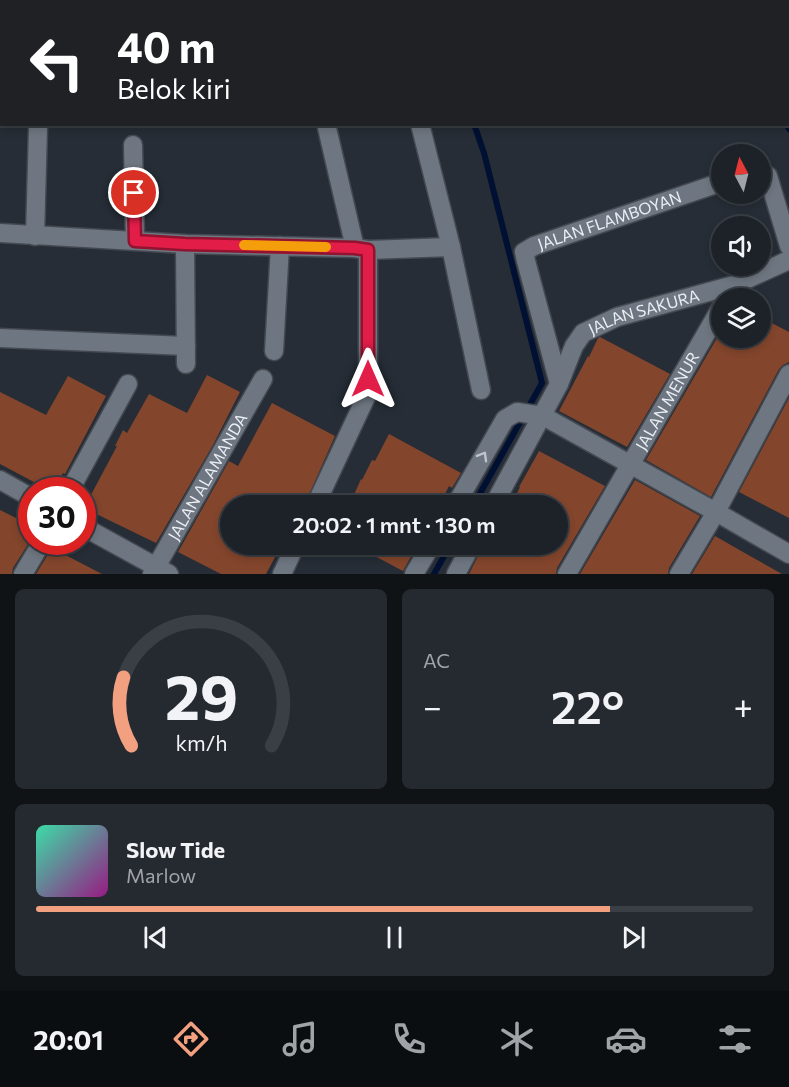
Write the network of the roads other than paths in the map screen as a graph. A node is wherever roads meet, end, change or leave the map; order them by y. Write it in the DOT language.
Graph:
graph roads {
  1 [pos="421,126"];
  2 [pos="38,128"];
  3 [pos="327,128"];
  4 [pos="133,145"];
  5 [pos="711,186"];
  6 [pos="771,186"];
  7 [pos="1,236"];
  8 [pos="35,236"];
  9 [pos="135,241"];
  10 [pos="185,244"];
  11 [pos="280,246"];
  12 [pos="789,246"];
  13 [pos="451,247"];
  14 [pos="361,249"];
  15 [pos="789,260"];
  16 [pos="737,288"];
  17 [pos="711,296"];
  18 [pos="711,325"];
  19 [pos="0,338"];
  20 [pos="274,351"];
  21 [pos="789,374"];
  22 [pos="263,379"];
  23 [pos="128,384"];
  24 [pos="559,384"];
  25 [pos="481,390"];
  26 [pos="543,416"];
  27 [pos="631,465"];
  28 [pos="77,477"];
  29 [pos="0,480"];
  30 [pos="18,490"];
  31 [pos="320,495"];
  32 [pos="460,495"];
  33 [pos="499,495"];
  34 [pos="716,512"];
  35 [pos="96,534"];
  36 [pos="789,554"];
  37 [pos="34,555"];
  38 [pos="291,555"];
  39 [pos="425,555"];
  40 [pos="466,555"];
  41 [pos="159,572"];
  42 [pos="23,574"];
  43 [pos="282,574"];
  44 [pos="414,574"];
  45 [pos="456,574"];
  46 [pos="567,574"];
  47 [pos="680,574"];
  1 -- 13 [label="street"];
  2 -- 8 [label="street"];
  3 -- 14 [label="street"];
  4 -- 9 [label="street"];
  5 -- 24 [label="street, JALAN FLAMBOYAN"];
  6 -- 12 [label="street"];
  7 -- 8 [label="street"];
  8 -- 9 [label="street"];
  9 -- 10 [label="street"];
  10 -- 11 [label="street"];
  10 -- 19 [label="street"];
  11 -- 14 [label="street"];
  11 -- 20 [label="street"];
  13 -- 14 [label="street"];
  13 -- 25 [label="street"];
  14 -- 31 [label="street"];
  15 -- 16 [label="street, JALAN SAKURA"];
  17 -- 24 [label="street, JALAN SAKURA"];
  18 -- 27 [label="street, JALAN MENUR"];
  21 -- 34 [label="street"];
  22 -- 41 [label="street, JALAN ALAMANDA"];
  23 -- 28 [label="street"];
  24 -- 26 [label="street, JALAN SAKURA"];
  26 -- 27 [label="street"];
  32 -- 26 [label="street, one-way"];
  26 -- 33 [label="street, JALAN SAKURA"];
  27 -- 34 [label="street"];
  27 -- 46 [label="street, JALAN MENUR"];
  29 -- 30 [label="street"];
  34 -- 36 [label="street"];
  34 -- 47 [label="street"];
  35 -- 41 [label="street"];
  37 -- 42 [label="street"];
  38 -- 43 [label="street"];
  39 -- 44 [label="street"];
  40 -- 45 [label="street"];
}
